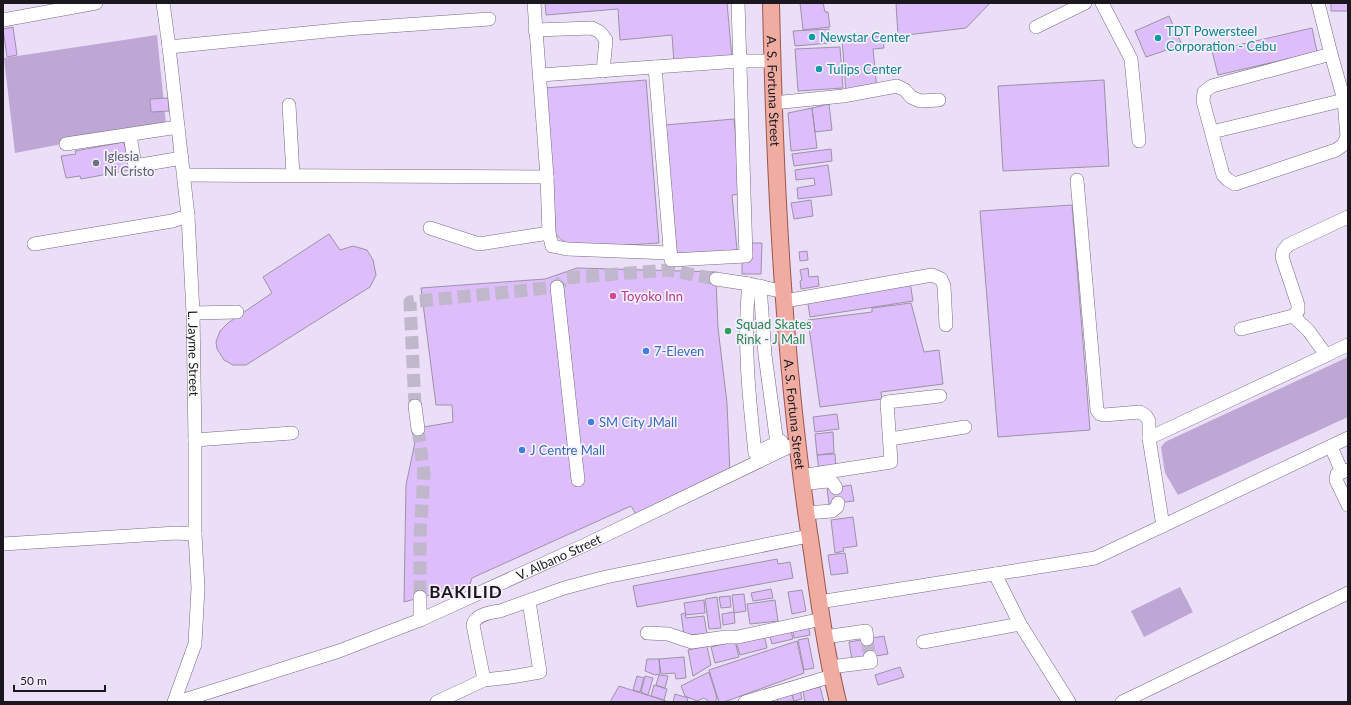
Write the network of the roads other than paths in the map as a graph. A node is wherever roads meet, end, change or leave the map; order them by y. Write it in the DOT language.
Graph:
graph roads {
  1 [pos="96,3"];
  2 [pos="163,3"];
  3 [pos="534,3"];
  4 [pos="738,3"];
  5 [pos="771,3"];
  6 [pos="1084,3"];
  7 [pos="1102,3"];
  8 [pos="1318,3"];
  9 [pos="489,19"];
  10 [pos="3,20"];
  11 [pos="1036,27"];
  12 [pos="535,30"];
  13 [pos="169,48"];
  14 [pos="1330,54"];
  15 [pos="740,61"];
  16 [pos="772,61"];
  17 [pos="655,67"];
  18 [pos="603,71"];
  19 [pos="540,76"];
  20 [pos="939,100"];
  21 [pos="1344,100"];
  22 [pos="773,103"];
  23 [pos="289,105"];
  24 [pos="178,128"];
  25 [pos="1212,132"];
  26 [pos="130,135"];
  27 [pos="1139,141"];
  28 [pos="66,144"];
  29 [pos="182,158"];
  30 [pos="184,174"];
  31 [pos="294,175"];
  32 [pos="547,177"];
  33 [pos="1077,180"];
  34 [pos="188,216"];
  35 [pos="1348,217"];
  36 [pos="430,228"];
  37 [pos="549,233"];
  38 [pos="34,244"];
  39 [pos="670,253"];
  40 [pos="716,279"];
  41 [pos="754,285"];
  42 [pos="557,287"];
  43 [pos="784,296"];
  44 [pos="237,312"];
  45 [pos="193,313"];
  46 [pos="1293,316"];
  47 [pos="946,325"];
  48 [pos="1241,329"];
  49 [pos="1348,345"];
  50 [pos="1326,355"];
  51 [pos="940,396"];
  52 [pos="415,406"];
  53 [pos="966,427"];
  54 [pos="418,429"];
  55 [pos="292,433"];
  56 [pos="1149,438"];
  57 [pos="1348,438"];
  58 [pos="797,439"];
  59 [pos="890,439"];
  60 [pos="195,440"];
  61 [pos="1331,446"];
  62 [pos="777,448"];
  63 [pos="1345,471"];
  64 [pos="578,480"];
  65 [pos="801,480"];
  66 [pos="836,488"];
  67 [pos="838,503"];
  68 [pos="1348,505"];
  69 [pos="806,513"];
  70 [pos="1163,526"];
  71 [pos="195,534"];
  72 [pos="809,536"];
  73 [pos="3,544"];
  74 [pos="995,574"];
  75 [pos="1348,593"];
  76 [pos="420,597"];
  77 [pos="487,600"];
  78 [pos="529,601"];
  79 [pos="819,602"];
  80 [pos="822,619"];
  81 [pos="420,620"];
  82 [pos="1020,624"];
  83 [pos="647,633"];
  84 [pos="825,637"];
  85 [pos="867,638"];
  86 [pos="923,642"];
  87 [pos="870,656"];
  88 [pos="831,672"];
  89 [pos="484,680"];
  90 [pos="174,702"];
  91 [pos="178,702"];
  92 [pos="437,702"];
  93 [pos="745,702"];
  94 [pos="838,702"];
  95 [pos="1068,702"];
  96 [pos="1122,702"];
  1 -- 10 [label="street"];
  2 -- 13 [label="street, L. Jayme Street"];
  3 -- 12 [label="street"];
  4 -- 15 [label="street"];
  5 -- 16 [label="main road, A. S. Fortuna Street"];
  6 -- 11 [label="street"];
  7 -- 27 [label="street"];
  8 -- 14 [label="street"];
  9 -- 13 [label="street"];
  12 -- 18 [label="street"];
  12 -- 19 [label="street"];
  13 -- 24 [label="street, L. Jayme Street"];
  14 -- 21 [label="street"];
  14 -- 25 [label="street"];
  15 -- 16 [label="street"];
  15 -- 17 [label="street"];
  15 -- 39 [label="street"];
  16 -- 22 [label="main road, A. S. Fortuna Street"];
  17 -- 18 [label="street"];
  17 -- 39 [label="street"];
  18 -- 19 [label="street"];
  19 -- 32 [label="street"];
  20 -- 22 [label="street"];
  21 -- 25 [label="street"];
  21 -- 25 [label="street"];
  22 -- 43 [label="main road, A. S. Fortuna Street"];
  23 -- 31 [label="street"];
  24 -- 26 [label="street"];
  24 -- 29 [label="street, L. Jayme Street"];
  26 -- 28 [label="street"];
  26 -- 29 [label="street"];
  29 -- 30 [label="street, L. Jayme Street"];
  30 -- 31 [label="street"];
  30 -- 34 [label="street, L. Jayme Street"];
  31 -- 32 [label="street"];
  32 -- 37 [label="street"];
  33 -- 56 [label="street"];
  34 -- 38 [label="street"];
  34 -- 45 [label="street, L. Jayme Street"];
  35 -- 46 [label="street"];
  36 -- 37 [label="street"];
  37 -- 39 [label="street"];
  40 -- 41 [label="street"];
  41 -- 43 [label="street"];
  41 -- 62 [label="street"];
  41 -- 62 [label="street"];
  42 -- 64 [label="street"];
  43 -- 47 [label="street"];
  43 -- 58 [label="main road, A. S. Fortuna Street"];
  44 -- 45 [label="street"];
  45 -- 60 [label="street, L. Jayme Street"];
  46 -- 48 [label="street"];
  46 -- 50 [label="street"];
  49 -- 50 [label="street"];
  50 -- 56 [label="street"];
  51 -- 59 [label="street"];
  52 -- 54 [label="street"];
  53 -- 59 [label="street"];
  55 -- 60 [label="street"];
  56 -- 70 [label="street"];
  57 -- 61 [label="street"];
  58 -- 62 [label="street, V. Albano Street"];
  58 -- 65 [label="main road, A. S. Fortuna Street"];
  59 -- 65 [label="street"];
  60 -- 71 [label="street, L. Jayme Street"];
  61 -- 63 [label="street"];
  61 -- 70 [label="street"];
  62 -- 77 [label="street, V. Albano Street"];
  63 -- 68 [label="street"];
  65 -- 66 [label="street"];
  65 -- 69 [label="main road, A. S. Fortuna Street"];
  67 -- 69 [label="street"];
  69 -- 72 [label="main road, A. S. Fortuna Street"];
  70 -- 74 [label="street"];
  71 -- 73 [label="street"];
  71 -- 90 [label="street, L. Jayme Street"];
  72 -- 78 [label="street"];
  72 -- 79 [label="main road, A. S. Fortuna Street"];
  74 -- 79 [label="street"];
  74 -- 82 [label="street"];
  75 -- 96 [label="street"];
  76 -- 81 [label="street"];
  77 -- 78 [label="street"];
  77 -- 81 [label="street, V. Albano Street"];
  77 -- 89 [label="street"];
  78 -- 89 [label="street"];
  79 -- 80 [label="main road, A. S. Fortuna Street"];
  80 -- 83 [label="street"];
  80 -- 84 [label="main road, A. S. Fortuna Street"];
  81 -- 91 [label="street, V. Albano Street"];
  82 -- 86 [label="street"];
  82 -- 95 [label="street"];
  84 -- 85 [label="street"];
  84 -- 88 [label="main road, A. S. Fortuna Street"];
  87 -- 88 [label="street"];
  88 -- 93 [label="street"];
  88 -- 94 [label="main road, A. S. Fortuna Street"];
  89 -- 92 [label="street"];
}
